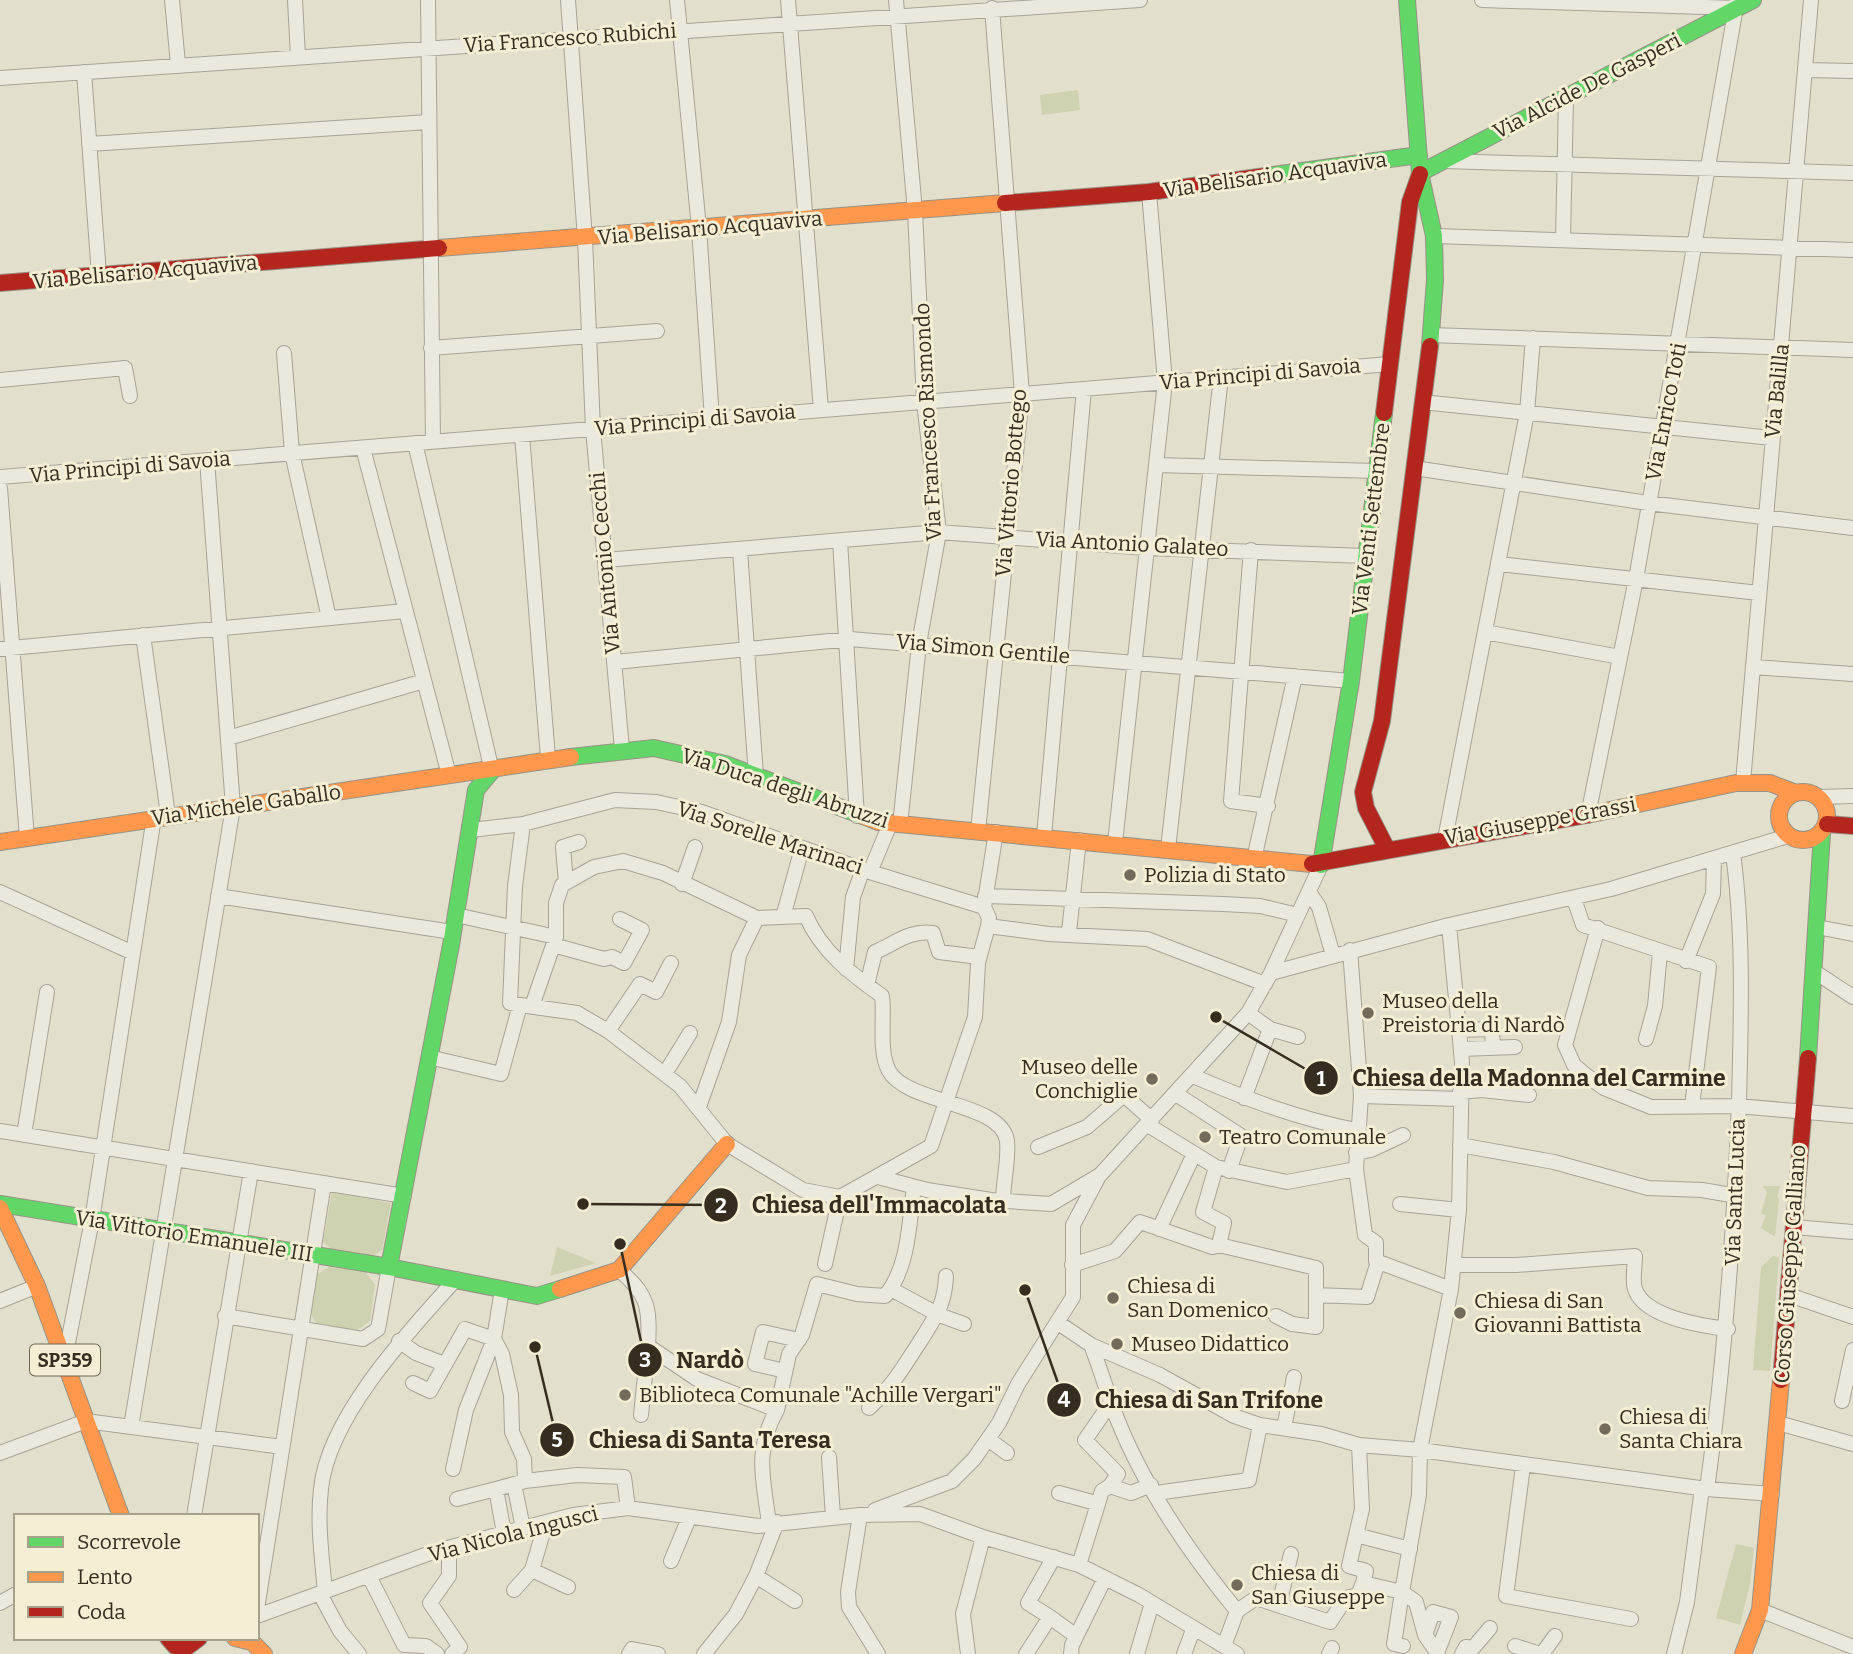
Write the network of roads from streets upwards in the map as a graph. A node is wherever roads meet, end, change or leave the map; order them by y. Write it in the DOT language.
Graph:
graph roads {
  1 [pos="172,0"];
  2 [pos="295,0"];
  3 [pos="428,0"];
  4 [pos="568,0"];
  5 [pos="677,0"];
  6 [pos="788,0"];
  7 [pos="896,0"];
  8 [pos="1140,0"];
  9 [pos="1407,0"];
  10 [pos="1482,0"];
  11 [pos="1753,0"];
  12 [pos="1811,0"];
  13 [pos="1738,4"];
  14 [pos="969,5"];
  15 [pos="992,8"];
  16 [pos="897,16"];
  17 [pos="790,22"];
  18 [pos="679,30"];
  19 [pos="571,38"];
  20 [pos="427,48"];
  21 [pos="298,57"];
  22 [pos="178,64"];
  23 [pos="1806,70"];
  24 [pos="1853,71"];
  25 [pos="84,72"];
  26 [pos="0,78"];
  27 [pos="1566,98"];
  28 [pos="429,122"];
  29 [pos="89,144"];
  30 [pos="1419,155"];
  31 [pos="1443,161"];
  32 [pos="1564,165"];
  33 [pos="1710,169"];
  34 [pos="1797,172"];
  35 [pos="1420,173"];
  36 [pos="1853,173"];
  37 [pos="1149,192"];
  38 [pos="1009,204"];
  39 [pos="915,211"];
  40 [pos="804,219"];
  41 [pos="699,229"];
  42 [pos="1434,236"];
  43 [pos="585,239"];
  44 [pos="1563,240"];
  45 [pos="1696,245"];
  46 [pos="1790,248"];
  47 [pos="429,250"];
  48 [pos="1853,250"];
  49 [pos="99,275"];
  50 [pos="0,283"];
  51 [pos="657,331"];
  52 [pos="1431,335"];
  53 [pos="589,338"];
  54 [pos="1533,338"];
  55 [pos="1679,343"];
  56 [pos="1782,346"];
  57 [pos="431,348"];
  58 [pos="1853,350"];
  59 [pos="284,353"];
  60 [pos="1390,364"];
  61 [pos="1221,377"];
  62 [pos="0,380"];
  63 [pos="1165,382"];
  64 [pos="1084,389"];
  65 [pos="1021,394"];
  66 [pos="130,396"];
  67 [pos="924,402"];
  68 [pos="1422,402"];
  69 [pos="821,410"];
  70 [pos="1527,413"];
  71 [pos="712,419"];
  72 [pos="1663,427"];
  73 [pos="593,429"];
  74 [pos="522,435"];
  75 [pos="1772,438"];
  76 [pos="433,442"];
  77 [pos="415,443"];
  78 [pos="363,447"];
  79 [pos="292,453"];
  80 [pos="207,460"];
  81 [pos="1156,465"];
  82 [pos="1211,466"];
  83 [pos="1414,468"];
  84 [pos="1377,471"];
  85 [pos="0,477"];
  86 [pos="1514,482"];
  87 [pos="0,488"];
  88 [pos="1648,503"];
  89 [pos="1766,516"];
  90 [pos="1853,528"];
  91 [pos="939,532"];
  92 [pos="1007,536"];
  93 [pos="840,541"];
  94 [pos="1070,543"];
  95 [pos="1147,548"];
  96 [pos="1202,548"];
  97 [pos="740,550"];
  98 [pos="1251,550"];
  99 [pos="1366,556"];
  100 [pos="605,560"];
  101 [pos="1499,564"];
  102 [pos="1636,579"];
  103 [pos="1759,593"];
  104 [pos="405,611"];
  105 [pos="329,618"];
  106 [pos="220,628"];
  107 [pos="1485,632"];
  108 [pos="143,635"];
  109 [pos="846,639"];
  110 [pos="919,644"];
  111 [pos="6,648"];
  112 [pos="747,649"];
  113 [pos="996,650"];
  114 [pos="1061,655"];
  115 [pos="1620,657"];
  116 [pos="615,662"];
  117 [pos="1135,662"];
  118 [pos="1188,666"];
  119 [pos="1753,667"];
  120 [pos="1243,671"];
  121 [pos="1853,674"];
  122 [pos="1295,676"];
  123 [pos="424,681"];
  124 [pos="1351,681"];
  125 [pos="228,738"];
  126 [pos="622,749"];
  127 [pos="548,758"];
  128 [pos="492,771"];
  129 [pos="449,775"];
  130 [pos="756,776"];
  131 [pos="1743,782"];
  132 [pos="1760,783"];
  133 [pos="1796,793"];
  134 [pos="1853,796"];
  135 [pos="1818,797"];
  136 [pos="1268,806"];
  137 [pos="233,807"];
  138 [pos="1588,815"];
  139 [pos="161,816"];
  140 [pos="857,816"];
  141 [pos="1779,819"];
  142 [pos="523,824"];
  143 [pos="895,825"];
  144 [pos="1853,826"];
  145 [pos="1824,828"];
  146 [pos="471,830"];
  147 [pos="978,831"];
  148 [pos="996,832"];
  149 [pos="1044,836"];
  150 [pos="27,838"];
  151 [pos="1789,838"];
  152 [pos="1445,839"];
  153 [pos="1079,840"];
  154 [pos="0,842"];
  155 [pos="579,842"];
  156 [pos="1115,843"];
  157 [pos="695,847"];
  158 [pos="802,848"];
  159 [pos="1168,849"];
  160 [pos="1387,849"];
  161 [pos="1733,853"];
  162 [pos="1714,858"];
  163 [pos="1254,859"];
  164 [pos="1321,865"];
  165 [pos="867,870"];
  166 [pos="1820,871"];
  167 [pos="566,883"];
  168 [pos="682,884"];
  169 [pos="0,892"];
  170 [pos="1309,892"];
  171 [pos="218,896"];
  172 [pos="1574,898"];
  173 [pos="1073,900"];
  174 [pos="985,901"];
  175 [pos="456,915"];
  176 [pos="1298,915"];
  177 [pos="783,917"];
  178 [pos="757,918"];
  179 [pos="621,919"];
  180 [pos="1449,925"];
  181 [pos="988,926"];
  182 [pos="1817,927"];
  183 [pos="516,928"];
  184 [pos="1598,928"];
  185 [pos="452,932"];
  186 [pos="1069,932"];
  187 [pos="1853,934"];
  188 [pos="555,941"];
  189 [pos="1350,950"];
  190 [pos="1660,952"];
  191 [pos="133,953"];
  192 [pos="1333,955"];
  193 [pos="979,957"];
  194 [pos="1686,961"];
  195 [pos="671,964"];
  196 [pos="846,969"];
  197 [pos="1815,972"];
  198 [pos="1268,979"];
  199 [pos="867,985"];
  200 [pos="47,992"];
  201 [pos="1853,997"];
  202 [pos="526,1006"];
  203 [pos="1248,1013"];
  204 [pos="1270,1029"];
  205 [pos="1460,1030"];
  206 [pos="608,1031"];
  207 [pos="690,1033"];
  208 [pos="1298,1037"];
  209 [pos="1646,1039"];
  210 [pos="1515,1047"];
  211 [pos="1493,1048"];
  212 [pos="1461,1049"];
  213 [pos="429,1057"];
  214 [pos="667,1070"];
  215 [pos="1193,1076"];
  216 [pos="1176,1094"];
  217 [pos="1460,1095"];
  218 [pos="1529,1095"];
  219 [pos="1361,1096"];
  220 [pos="1244,1098"];
  221 [pos="946,1100"];
  222 [pos="1692,1106"];
  223 [pos="699,1107"];
  224 [pos="1738,1107"];
  225 [pos="1802,1112"];
  226 [pos="1853,1116"];
  227 [pos="1150,1123"];
  228 [pos="1356,1130"];
  229 [pos="0,1131"];
  230 [pos="24,1135"];
  231 [pos="1404,1135"];
  232 [pos="727,1144"];
  233 [pos="1460,1144"];
  234 [pos="1038,1147"];
  235 [pos="103,1148"];
  236 [pos="1356,1153"];
  237 [pos="1195,1154"];
  238 [pos="175,1159"];
  239 [pos="1222,1169"];
  240 [pos="1356,1169"];
  241 [pos="1105,1170"];
  242 [pos="251,1171"];
  243 [pos="877,1177"];
  244 [pos="324,1183"];
  245 [pos="914,1187"];
  246 [pos="404,1196"];
  247 [pos="1737,1196"];
  248 [pos="840,1197"];
  249 [pos="1003,1199"];
  250 [pos="1400,1203"];
  251 [pos="0,1206"];
  252 [pos="1459,1210"];
  253 [pos="92,1220"];
  254 [pos="1794,1227"];
  255 [pos="1159,1229"];
  256 [pos="163,1231"];
  257 [pos="1853,1232"];
  258 [pos="237,1243"];
  259 [pos="1219,1245"];
  260 [pos="312,1255"];
  261 [pos="1072,1259"];
  262 [pos="1378,1262"];
  263 [pos="825,1264"];
  264 [pos="1454,1265"];
  265 [pos="388,1267"];
  266 [pos="619,1270"];
  267 [pos="946,1276"];
  268 [pos="456,1279"];
  269 [pos="37,1286"];
  270 [pos="502,1289"];
  271 [pos="891,1289"];
  272 [pos="1451,1289"];
  273 [pos="1317,1295"];
  274 [pos="1788,1295"];
  275 [pos="0,1301"];
  276 [pos="939,1315"];
  277 [pos="225,1316"];
  278 [pos="1276,1317"];
  279 [pos="1853,1317"];
  280 [pos="1057,1322"];
  281 [pos="964,1324"];
  282 [pos="301,1328"];
  283 [pos="1728,1329"];
  284 [pos="800,1338"];
  285 [pos="494,1339"];
  286 [pos="399,1341"];
  287 [pos="1091,1345"];
  288 [pos="648,1346"];
  289 [pos="1853,1350"];
  290 [pos="65,1359"];
  291 [pos="444,1364"];
  292 [pos="785,1371"];
  293 [pos="1294,1377"];
  294 [pos="413,1383"];
  295 [pos="1112,1401"];
  296 [pos="1842,1401"];
  297 [pos="869,1408"];
  298 [pos="777,1410"];
  299 [pos="641,1415"];
  300 [pos="86,1421"];
  301 [pos="1778,1423"];
  302 [pos="1260,1424"];
  303 [pos="131,1427"];
  304 [pos="1284,1428"];
  305 [pos="205,1436"];
  306 [pos="988,1439"];
  307 [pos="1853,1444"];
  308 [pos="1359,1445"];
  309 [pos="282,1447"];
  310 [pos="1420,1450"];
  311 [pos="0,1453"];
  312 [pos="1007,1453"];
  313 [pos="829,1457"];
  314 [pos="1523,1466"];
  315 [pos="453,1469"];
  316 [pos="519,1483"];
  317 [pos="1110,1486"];
  318 [pos="1704,1488"];
  319 [pos="496,1489"];
  320 [pos="1154,1489"];
  321 [pos="1059,1493"];
  322 [pos="1772,1493"];
  323 [pos="457,1499"];
  324 [pos="1096,1503"];
  325 [pos="628,1508"];
  326 [pos="120,1514"];
  327 [pos="194,1514"];
  328 [pos="860,1515"];
  329 [pos="833,1517"];
  330 [pos="689,1518"];
  331 [pos="546,1522"];
  332 [pos="773,1522"];
  333 [pos="523,1528"];
  334 [pos="504,1533"];
  335 [pos="1356,1535"];
  336 [pos="983,1537"];
  337 [pos="449,1548"];
  338 [pos="1410,1549"];
  339 [pos="1291,1554"];
  340 [pos="1054,1557"];
  341 [pos="671,1561"];
  342 [pos="1079,1565"];
  343 [pos="532,1570"];
  344 [pos="369,1576"];
  345 [pos="756,1576"];
  346 [pos="1105,1578"];
  347 [pos="1363,1583"];
  348 [pos="568,1587"];
  349 [pos="514,1590"];
  350 [pos="323,1592"];
  351 [pos="1402,1592"];
  352 [pos="259,1596"];
  353 [pos="795,1601"];
  354 [pos="1152,1603"];
  355 [pos="1279,1605"];
  356 [pos="1760,1610"];
  357 [pos="1237,1611"];
  358 [pos="259,1615"];
  359 [pos="1050,1617"];
  360 [pos="1631,1619"];
  361 [pos="1490,1628"];
  362 [pos="1194,1630"];
  363 [pos="1425,1635"];
  364 [pos="1076,1636"];
  365 [pos="1555,1636"];
  366 [pos="198,1640"];
  367 [pos="247,1643"];
  368 [pos="1515,1645"];
  369 [pos="1402,1646"];
  370 [pos="174,1647"];
  371 [pos="1853,1647"];
  372 [pos="1231,1650"];
  373 [pos="264,1654"];
  374 [pos="359,1654"];
  375 [pos="437,1654"];
  376 [pos="452,1654"];
  377 [pos="629,1654"];
  378 [pos="658,1654"];
  379 [pos="704,1654"];
  380 [pos="878,1654"];
  381 [pos="968,1654"];
  382 [pos="1026,1654"];
  383 [pos="1071,1654"];
  384 [pos="1137,1654"];
  385 [pos="1184,1654"];
  386 [pos="1437,1654"];
  387 [pos="1462,1654"];
  388 [pos="1541,1654"];
  389 [pos="1674,1654"];
  390 [pos="1743,1654"];
  1 -- 22 [label="street"];
  2 -- 21 [label="street"];
  3 -- 20 [label="street"];
  4 -- 19 [label="street, Via Antonio Cecchi"];
  5 -- 18 [label="street"];
  6 -- 17 [label="street"];
  7 -- 16 [label="street, Via Francesco Rismondo"];
  8 -- 15 [label="street, Via Francesco Rubichi"];
  9 -- 30 [label="street, Via Venti Settembre"];
  10 -- 13 [label="street"];
  11 -- 13 [label="street, Via Alcide De Gasperi"];
  12 -- 23 [label="street, Via Balilla"];
  13 -- 27 [label="street, Via Alcide De Gasperi"];
  13 -- 33 [label="street, Via Enrico Toti"];
  14 -- 15 [label="street, Via Francesco Rubichi"];
  14 -- 16 [label="street, Via Francesco Rubichi"];
  15 -- 38 [label="street, Via Vittorio Bottego"];
  16 -- 17 [label="street, Via Francesco Rubichi"];
  16 -- 39 [label="street, Via Francesco Rismondo"];
  17 -- 18 [label="street, Via Francesco Rubichi"];
  17 -- 40 [label="street"];
  18 -- 19 [label="street, Via Francesco Rubichi"];
  18 -- 41 [label="street"];
  19 -- 20 [label="street, Via Francesco Rubichi"];
  19 -- 43 [label="street, Via Antonio Cecchi"];
  20 -- 21 [label="street, Via Francesco Rubichi"];
  20 -- 28 [label="street"];
  21 -- 22 [label="street, Via Francesco Rubichi"];
  22 -- 25 [label="street, Via Francesco Rubichi"];
  23 -- 24 [label="street"];
  23 -- 34 [label="street, Via Balilla"];
  25 -- 26 [label="street, Via Francesco Rubichi"];
  25 -- 29 [label="street"];
  27 -- 31 [label="street, Via Alcide De Gasperi"];
  27 -- 32 [label="street"];
  28 -- 29 [label="street"];
  28 -- 47 [label="street"];
  29 -- 49 [label="street"];
  30 -- 35 [label="street, Via Venti Settembre"];
  30 -- 37 [label="street, Via Belisario Acquaviva"];
  31 -- 32 [label="street"];
  31 -- 35 [label="street, Via Alcide De Gasperi"];
  32 -- 33 [label="street"];
  32 -- 44 [label="street"];
  33 -- 34 [label="street"];
  33 -- 45 [label="street, Via Enrico Toti"];
  34 -- 36 [label="street"];
  34 -- 46 [label="street, Via Balilla"];
  35 -- 42 [label="street, Via Venti Settembre"];
  35 -- 60 [label="street, Via Venti Settembre"];
  37 -- 38 [label="street, Via Belisario Acquaviva"];
  37 -- 63 [label="street"];
  38 -- 39 [label="street, Via Belisario Acquaviva"];
  38 -- 65 [label="street, Via Vittorio Bottego"];
  39 -- 40 [label="street, Via Belisario Acquaviva"];
  39 -- 67 [label="street, Via Francesco Rismondo"];
  40 -- 41 [label="street, Via Belisario Acquaviva"];
  40 -- 69 [label="street"];
  41 -- 43 [label="street, Via Belisario Acquaviva"];
  41 -- 71 [label="street"];
  42 -- 44 [label="street"];
  42 -- 52 [label="street, Via Venti Settembre"];
  43 -- 47 [label="street, Via Belisario Acquaviva"];
  43 -- 53 [label="street, Via Antonio Cecchi"];
  44 -- 45 [label="street"];
  45 -- 46 [label="street"];
  45 -- 55 [label="street, Via Enrico Toti"];
  46 -- 48 [label="street"];
  46 -- 56 [label="street, Via Balilla"];
  47 -- 49 [label="street, Via Belisario Acquaviva"];
  47 -- 57 [label="street"];
  49 -- 50 [label="street, Via Belisario Acquaviva"];
  51 -- 53 [label="street"];
  52 -- 54 [label="street"];
  52 -- 68 [label="street, Via Venti Settembre"];
  53 -- 57 [label="street"];
  53 -- 73 [label="street, Via Antonio Cecchi"];
  54 -- 55 [label="street"];
  54 -- 70 [label="street"];
  55 -- 56 [label="street"];
  55 -- 72 [label="street, Via Enrico Toti"];
  56 -- 58 [label="street"];
  56 -- 75 [label="street, Via Balilla"];
  57 -- 76 [label="street"];
  59 -- 79 [label="street"];
  60 -- 61 [label="street, Via Principi di Savoia"];
  60 -- 84 [label="street, Via Venti Settembre"];
  61 -- 63 [label="street, Via Principi di Savoia"];
  61 -- 82 [label="street"];
  62 -- 66 [label="street"];
  63 -- 64 [label="street, Via Principi di Savoia"];
  63 -- 81 [label="street"];
  64 -- 65 [label="street, Via Principi di Savoia"];
  64 -- 94 [label="street"];
  65 -- 67 [label="street, Via Principi di Savoia"];
  65 -- 92 [label="street, Via Vittorio Bottego"];
  67 -- 69 [label="street, Via Principi di Savoia"];
  67 -- 91 [label="street, Via Francesco Rismondo"];
  68 -- 70 [label="street"];
  68 -- 83 [label="street, Via Venti Settembre"];
  69 -- 71 [label="street, Via Principi di Savoia"];
  70 -- 72 [label="street"];
  70 -- 86 [label="street"];
  71 -- 73 [label="street, Via Principi di Savoia"];
  72 -- 75 [label="street"];
  72 -- 88 [label="street, Via Enrico Toti"];
  73 -- 74 [label="street, Via Principi di Savoia"];
  73 -- 100 [label="street, Via Antonio Cecchi"];
  74 -- 76 [label="street, Via Principi di Savoia"];
  74 -- 127 [label="street"];
  75 -- 89 [label="street, Via Balilla"];
  76 -- 77 [label="street, Via Principi di Savoia"];
  77 -- 78 [label="street, Via Principi di Savoia"];
  77 -- 128 [label="street"];
  78 -- 79 [label="street, Via Principi di Savoia"];
  78 -- 104 [label="street"];
  79 -- 80 [label="street, Via Principi di Savoia"];
  79 -- 105 [label="street"];
  80 -- 85 [label="street, Via Principi di Savoia"];
  80 -- 106 [label="street"];
  81 -- 82 [label="street"];
  81 -- 95 [label="street"];
  82 -- 84 [label="street"];
  82 -- 96 [label="street"];
  83 -- 86 [label="street"];
  83 -- 160 [label="street, Via Venti Settembre"];
  84 -- 99 [label="street, Via Venti Settembre"];
  86 -- 88 [label="street"];
  86 -- 101 [label="street"];
  87 -- 111 [label="street"];
  88 -- 89 [label="street"];
  88 -- 102 [label="street, Via Enrico Toti"];
  89 -- 90 [label="street"];
  89 -- 103 [label="street, Via Balilla"];
  91 -- 92 [label="street, Via Antonio Galateo"];
  91 -- 93 [label="street, Via Antonio Galateo"];
  91 -- 110 [label="street, Via Francesco Rismondo"];
  92 -- 94 [label="street, Via Antonio Galateo"];
  92 -- 113 [label="street, Via Vittorio Bottego"];
  93 -- 97 [label="street, Via Antonio Galateo"];
  93 -- 109 [label="street"];
  94 -- 95 [label="street, Via Antonio Galateo"];
  94 -- 114 [label="street"];
  95 -- 96 [label="street, Via Antonio Galateo"];
  95 -- 117 [label="street"];
  96 -- 98 [label="street, Via Antonio Galateo"];
  96 -- 118 [label="street"];
  97 -- 100 [label="street, Via Antonio Galateo"];
  97 -- 112 [label="street"];
  98 -- 99 [label="street, Via Antonio Galateo"];
  98 -- 120 [label="street"];
  99 -- 124 [label="street, Via Venti Settembre"];
  100 -- 116 [label="street, Via Antonio Cecchi"];
  101 -- 102 [label="street"];
  101 -- 107 [label="street"];
  102 -- 103 [label="street"];
  102 -- 115 [label="street, Via Enrico Toti"];
  103 -- 119 [label="street, Via Balilla"];
  104 -- 105 [label="street"];
  104 -- 123 [label="street"];
  105 -- 106 [label="street"];
  106 -- 108 [label="street"];
  106 -- 125 [label="street"];
  107 -- 115 [label="street"];
  107 -- 152 [label="street"];
  108 -- 111 [label="street"];
  108 -- 139 [label="street"];
  109 -- 110 [label="street, Via Simon Gentile"];
  109 -- 112 [label="street, Via Simon Gentile"];
  109 -- 140 [label="street"];
  110 -- 113 [label="street, Via Simon Gentile"];
  110 -- 143 [label="street, Via Francesco Rismondo"];
  111 -- 150 [label="street"];
  112 -- 116 [label="street, Via Simon Gentile"];
  112 -- 130 [label="street"];
  113 -- 114 [label="street, Via Simon Gentile"];
  113 -- 147 [label="street, Via Vittorio Bottego"];
  114 -- 117 [label="street, Via Simon Gentile"];
  114 -- 149 [label="street"];
  115 -- 138 [label="street, Via Enrico Toti"];
  116 -- 126 [label="street, Via Antonio Cecchi"];
  117 -- 118 [label="street, Via Simon Gentile"];
  117 -- 156 [label="street"];
  118 -- 120 [label="street, Via Simon Gentile"];
  118 -- 159 [label="street"];
  119 -- 121 [label="street"];
  119 -- 131 [label="street, Via Balilla"];
  120 -- 122 [label="street, Via Simon Gentile"];
  120 -- 136 [label="street"];
  122 -- 124 [label="street, Via Simon Gentile"];
  122 -- 136 [label="street"];
  123 -- 125 [label="street"];
  123 -- 129 [label="street"];
  124 -- 164 [label="street, Via Venti Settembre"];
  125 -- 137 [label="street"];
  126 -- 127 [label="street, Via Duca degli Abruzzi"];
  126 -- 130 [label="street, Via Duca degli Abruzzi"];
  127 -- 128 [label="street, Via Duca degli Abruzzi"];
  128 -- 129 [label="street, Via Michele Gaballo"];
  128 -- 146 [label="street"];
  129 -- 137 [label="street, Via Michele Gaballo"];
  130 -- 140 [label="street, Via Duca degli Abruzzi"];
  131 -- 132 [label="street, Via Giuseppe Grassi"];
  131 -- 138 [label="street, Via Giuseppe Grassi"];
  132 -- 133 [label="street, Via Giuseppe Grassi"];
  132 -- 141 [label="street"];
  133 -- 135 [label="street"];
  133 -- 141 [label="street"];
  134 -- 135 [label="street"];
  135 -- 145 [label="street"];
  136 -- 163 [label="street"];
  137 -- 139 [label="street, Via Michele Gaballo"];
  137 -- 171 [label="street"];
  138 -- 152 [label="street, Via Giuseppe Grassi"];
  139 -- 150 [label="street, Via Michele Gaballo"];
  139 -- 191 [label="street"];
  140 -- 143 [label="street, Via Duca degli Abruzzi"];
  141 -- 151 [label="street"];
  142 -- 146 [label="street, Via Sorelle Marinaci"];
  142 -- 158 [label="street, Via Sorelle Marinaci"];
  142 -- 183 [label="street"];
  143 -- 147 [label="street, Via Duca degli Abruzzi"];
  143 -- 165 [label="street, Via Francesco Rismondo"];
  144 -- 145 [label="street"];
  145 -- 151 [label="street"];
  145 -- 166 [label="street, Corso Giuseppe Galliano"];
  146 -- 175 [label="street"];
  147 -- 148 [label="street, Via Duca degli Abruzzi"];
  148 -- 149 [label="street, Via Duca degli Abruzzi"];
  148 -- 174 [label="street"];
  149 -- 153 [label="street, Via Duca degli Abruzzi"];
  150 -- 154 [label="street, Via Michele Gaballo"];
  151 -- 161 [label="street"];
  151 -- 166 [label="street"];
  152 -- 160 [label="street, Via Giuseppe Grassi"];
  153 -- 156 [label="street, Via Duca degli Abruzzi"];
  153 -- 173 [label="street"];
  155 -- 167 [label="street"];
  156 -- 159 [label="street, Via Duca degli Abruzzi"];
  157 -- 168 [label="street"];
  158 -- 165 [label="street, Via Sorelle Marinaci"];
  158 -- 177 [label="street"];
  159 -- 163 [label="street, Via Duca degli Abruzzi"];
  160 -- 164 [label="street, Via Giuseppe Grassi"];
  161 -- 162 [label="street"];
  161 -- 224 [label="street, Via Santa Lucia"];
  162 -- 172 [label="street"];
  162 -- 194 [label="street"];
  163 -- 164 [label="street, Via Duca degli Abruzzi"];
  164 -- 170 [label="street"];
  165 -- 174 [label="street, Via Sorelle Marinaci"];
  165 -- 196 [label="street, Via Francesco Rismondo"];
  166 -- 182 [label="street, Corso Giuseppe Galliano"];
  167 -- 168 [label="street"];
  167 -- 188 [label="street"];
  168 -- 178 [label="street"];
  169 -- 191 [label="street"];
  170 -- 176 [label="street"];
  170 -- 192 [label="street"];
  171 -- 185 [label="street"];
  171 -- 238 [label="street"];
  172 -- 180 [label="street"];
  172 -- 184 [label="street"];
  173 -- 174 [label="street, Via Sorelle Marinaci"];
  173 -- 176 [label="street, Via Sorelle Marinaci"];
  173 -- 186 [label="street"];
  174 -- 181 [label="street"];
  175 -- 183 [label="street"];
  175 -- 185 [label="street"];
  176 -- 198 [label="street"];
  177 -- 178 [label="street"];
  177 -- 196 [label="street"];
  178 -- 223 [label="street"];
  179 -- 188 [label="street"];
  180 -- 189 [label="street"];
  180 -- 205 [label="street"];
  181 -- 186 [label="street"];
  181 -- 193 [label="street"];
  182 -- 187 [label="street"];
  182 -- 197 [label="street, Corso Giuseppe Galliano"];
  183 -- 188 [label="street"];
  183 -- 202 [label="street"];
  184 -- 190 [label="street"];
  184 -- 222 [label="street"];
  185 -- 213 [label="street"];
  186 -- 198 [label="street"];
  188 -- 202 [label="street"];
  189 -- 192 [label="street"];
  189 -- 219 [label="street"];
  190 -- 194 [label="street"];
  190 -- 209 [label="street"];
  191 -- 235 [label="street"];
  192 -- 198 [label="street"];
  193 -- 199 [label="street"];
  193 -- 221 [label="street"];
  194 -- 222 [label="street"];
  195 -- 206 [label="street"];
  196 -- 199 [label="street"];
  197 -- 201 [label="street"];
  197 -- 225 [label="street, Corso Giuseppe Galliano"];
  198 -- 203 [label="street"];
  199 -- 221 [label="street"];
  200 -- 230 [label="street"];
  202 -- 206 [label="street"];
  202 -- 213 [label="street"];
  203 -- 204 [label="street"];
  203 -- 215 [label="street"];
  204 -- 208 [label="street"];
  204 -- 220 [label="street"];
  205 -- 211 [label="street"];
  205 -- 212 [label="street"];
  206 -- 214 [label="street"];
  207 -- 214 [label="street"];
  210 -- 211 [label="street"];
  211 -- 212 [label="street"];
  212 -- 217 [label="street"];
  213 -- 246 [label="street"];
  214 -- 223 [label="street"];
  215 -- 216 [label="street"];
  215 -- 220 [label="street"];
  216 -- 227 [label="street"];
  216 -- 239 [label="street"];
  217 -- 218 [label="street"];
  217 -- 219 [label="street"];
  217 -- 233 [label="street"];
  219 -- 228 [label="street"];
  220 -- 228 [label="street"];
  221 -- 243 [label="street"];
  221 -- 249 [label="street"];
  222 -- 224 [label="street"];
  223 -- 232 [label="street"];
  224 -- 225 [label="street"];
  224 -- 247 [label="street, Via Santa Lucia"];
  225 -- 226 [label="street"];
  225 -- 254 [label="street, Corso Giuseppe Galliano"];
  227 -- 234 [label="street"];
  227 -- 237 [label="street"];
  227 -- 241 [label="street"];
  228 -- 236 [label="street"];
  229 -- 230 [label="street"];
  230 -- 235 [label="street"];
  231 -- 236 [label="street"];
  232 -- 248 [label="street"];
  232 -- 266 [label="street"];
  233 -- 247 [label="street"];
  233 -- 252 [label="street"];
  235 -- 238 [label="street"];
  235 -- 253 [label="street"];
  236 -- 240 [label="street"];
  237 -- 239 [label="street"];
  237 -- 255 [label="street"];
  238 -- 242 [label="street"];
  238 -- 256 [label="street"];
  239 -- 240 [label="street"];
  239 -- 259 [label="street"];
  240 -- 262 [label="street"];
  241 -- 249 [label="street"];
  241 -- 261 [label="street"];
  242 -- 244 [label="street"];
  242 -- 258 [label="street"];
  243 -- 245 [label="street"];
  243 -- 248 [label="street"];
  244 -- 246 [label="street"];
  244 -- 260 [label="street"];
  245 -- 249 [label="street"];
  245 -- 271 [label="street"];
  246 -- 265 [label="street"];
  247 -- 283 [label="street, Via Santa Lucia"];
  248 -- 263 [label="street"];
  250 -- 252 [label="street"];
  251 -- 253 [label="street, Via Vittorio Emanuele III"];
  251 -- 269 [label="street, SP359"];
  252 -- 264 [label="street"];
  253 -- 256 [label="street, Via Vittorio Emanuele III"];
  253 -- 290 [label="street"];
  254 -- 257 [label="street"];
  254 -- 274 [label="street, Corso Giuseppe Galliano"];
  255 -- 259 [label="street"];
  255 -- 261 [label="street"];
  256 -- 258 [label="street, Via Vittorio Emanuele III"];
  256 -- 303 [label="street"];
  258 -- 260 [label="street, Via Vittorio Emanuele III"];
  258 -- 277 [label="street"];
  259 -- 273 [label="street"];
  260 -- 265 [label="street, Via Vittorio Emanuele III"];
  260 -- 282 [label="street"];
  261 -- 280 [label="street"];
  262 -- 272 [label="street"];
  262 -- 273 [label="street"];
  264 -- 272 [label="street"];
  264 -- 283 [label="street"];
  265 -- 268 [label="street, Via Vittorio Emanuele III"];
  265 -- 282 [label="street"];
  266 -- 270 [label="street, Via Vittorio Emanuele III"];
  266 -- 288 [label="street"];
  267 -- 276 [label="street"];
  268 -- 270 [label="street, Via Vittorio Emanuele III"];
  268 -- 286 [label="street"];
  269 -- 275 [label="street"];
  269 -- 290 [label="street, SP359"];
  270 -- 285 [label="street"];
  271 -- 276 [label="street"];
  271 -- 284 [label="street"];
  272 -- 310 [label="street"];
  273 -- 278 [label="street"];
  274 -- 279 [label="street"];
  274 -- 301 [label="street, Corso Giuseppe Galliano"];
  276 -- 281 [label="street"];
  276 -- 297 [label="street"];
  277 -- 282 [label="street"];
  277 -- 305 [label="street"];
  280 -- 287 [label="street"];
  280 -- 306 [label="street"];
  282 -- 309 [label="street"];
  283 -- 318 [label="street, Via Santa Lucia"];
  284 -- 292 [label="street"];
  284 -- 292 [label="street"];
  285 -- 291 [label="street"];
  285 -- 315 [label="street"];
  285 -- 316 [label="street"];
  286 -- 291 [label="street"];
  286 -- 350 [label="street"];
  287 -- 295 [label="street"];
  287 -- 302 [label="street"];
  288 -- 298 [label="street"];
  288 -- 299 [label="street"];
  289 -- 296 [label="street"];
  290 -- 300 [label="street, SP359"];
  291 -- 294 [label="street"];
  292 -- 298 [label="street"];
  293 -- 304 [label="street"];
  295 -- 317 [label="street"];
  295 -- 320 [label="street"];
  298 -- 332 [label="street"];
  300 -- 303 [label="street"];
  300 -- 311 [label="street"];
  300 -- 326 [label="street, SP359"];
  301 -- 307 [label="street"];
  301 -- 322 [label="street, Corso Giuseppe Galliano"];
  302 -- 304 [label="street"];
  302 -- 320 [label="street"];
  303 -- 305 [label="street"];
  304 -- 308 [label="street"];
  305 -- 309 [label="street"];
  305 -- 327 [label="street"];
  306 -- 312 [label="street"];
  306 -- 328 [label="street"];
  308 -- 310 [label="street"];
  308 -- 335 [label="street"];
  309 -- 352 [label="street"];
  310 -- 314 [label="street"];
  310 -- 338 [label="street"];
  313 -- 329 [label="street"];
  314 -- 318 [label="street"];
  314 -- 360 [label="street"];
  316 -- 319 [label="street"];
  316 -- 325 [label="street"];
  316 -- 333 [label="street"];
  317 -- 320 [label="street"];
  317 -- 324 [label="street"];
  318 -- 322 [label="street"];
  318 -- 389 [label="street, Via Santa Lucia"];
  319 -- 323 [label="street"];
  319 -- 334 [label="street"];
  320 -- 357 [label="street"];
  321 -- 324 [label="street"];
  322 -- 356 [label="street, Corso Giuseppe Galliano"];
  324 -- 342 [label="street"];
  325 -- 330 [label="street, Via Nicola Ingusci"];
  325 -- 331 [label="street, Via Nicola Ingusci"];
  328 -- 329 [label="street, Via Nicola Ingusci"];
  328 -- 336 [label="street"];
  328 -- 380 [label="street"];
  329 -- 332 [label="street, Via Nicola Ingusci"];
  330 -- 332 [label="street, Via Nicola Ingusci"];
  330 -- 341 [label="street"];
  331 -- 333 [label="street, Via Nicola Ingusci"];
  331 -- 343 [label="street"];
  332 -- 345 [label="street"];
  333 -- 334 [label="street, Via Nicola Ingusci"];
  334 -- 337 [label="street, Via Nicola Ingusci"];
  335 -- 338 [label="street"];
  335 -- 347 [label="street"];
  336 -- 340 [label="street"];
  336 -- 381 [label="street"];
  337 -- 344 [label="street, Via Nicola Ingusci"];
  337 -- 376 [label="street"];
  338 -- 351 [label="street"];
  339 -- 355 [label="street"];
  340 -- 342 [label="street"];
  340 -- 359 [label="street"];
  342 -- 346 [label="street"];
  343 -- 348 [label="street"];
  343 -- 349 [label="street"];
  344 -- 350 [label="street, Via Nicola Ingusci"];
  344 -- 375 [label="street"];
  345 -- 353 [label="street"];
  345 -- 379 [label="street"];
  346 -- 354 [label="street"];
  346 -- 364 [label="street"];
  347 -- 351 [label="street"];
  347 -- 355 [label="street"];
  350 -- 358 [label="street, Via Nicola Ingusci"];
  350 -- 374 [label="street"];
  351 -- 363 [label="street"];
  351 -- 369 [label="street"];
  354 -- 362 [label="street"];
  354 -- 384 [label="street"];
  355 -- 357 [label="street"];
  356 -- 371 [label="street"];
  356 -- 390 [label="street, Corso Giuseppe Galliano"];
  357 -- 372 [label="street"];
  359 -- 364 [label="street"];
  359 -- 382 [label="street"];
  361 -- 387 [label="street"];
  362 -- 372 [label="street"];
  362 -- 385 [label="street"];
  363 -- 386 [label="street"];
  363 -- 386 [label="street"];
  364 -- 383 [label="street"];
  365 -- 388 [label="street"];
  366 -- 370 [label="street"];
  367 -- 373 [label="street"];
  368 -- 388 [label="street"];
  377 -- 378 [label="street"];
}
